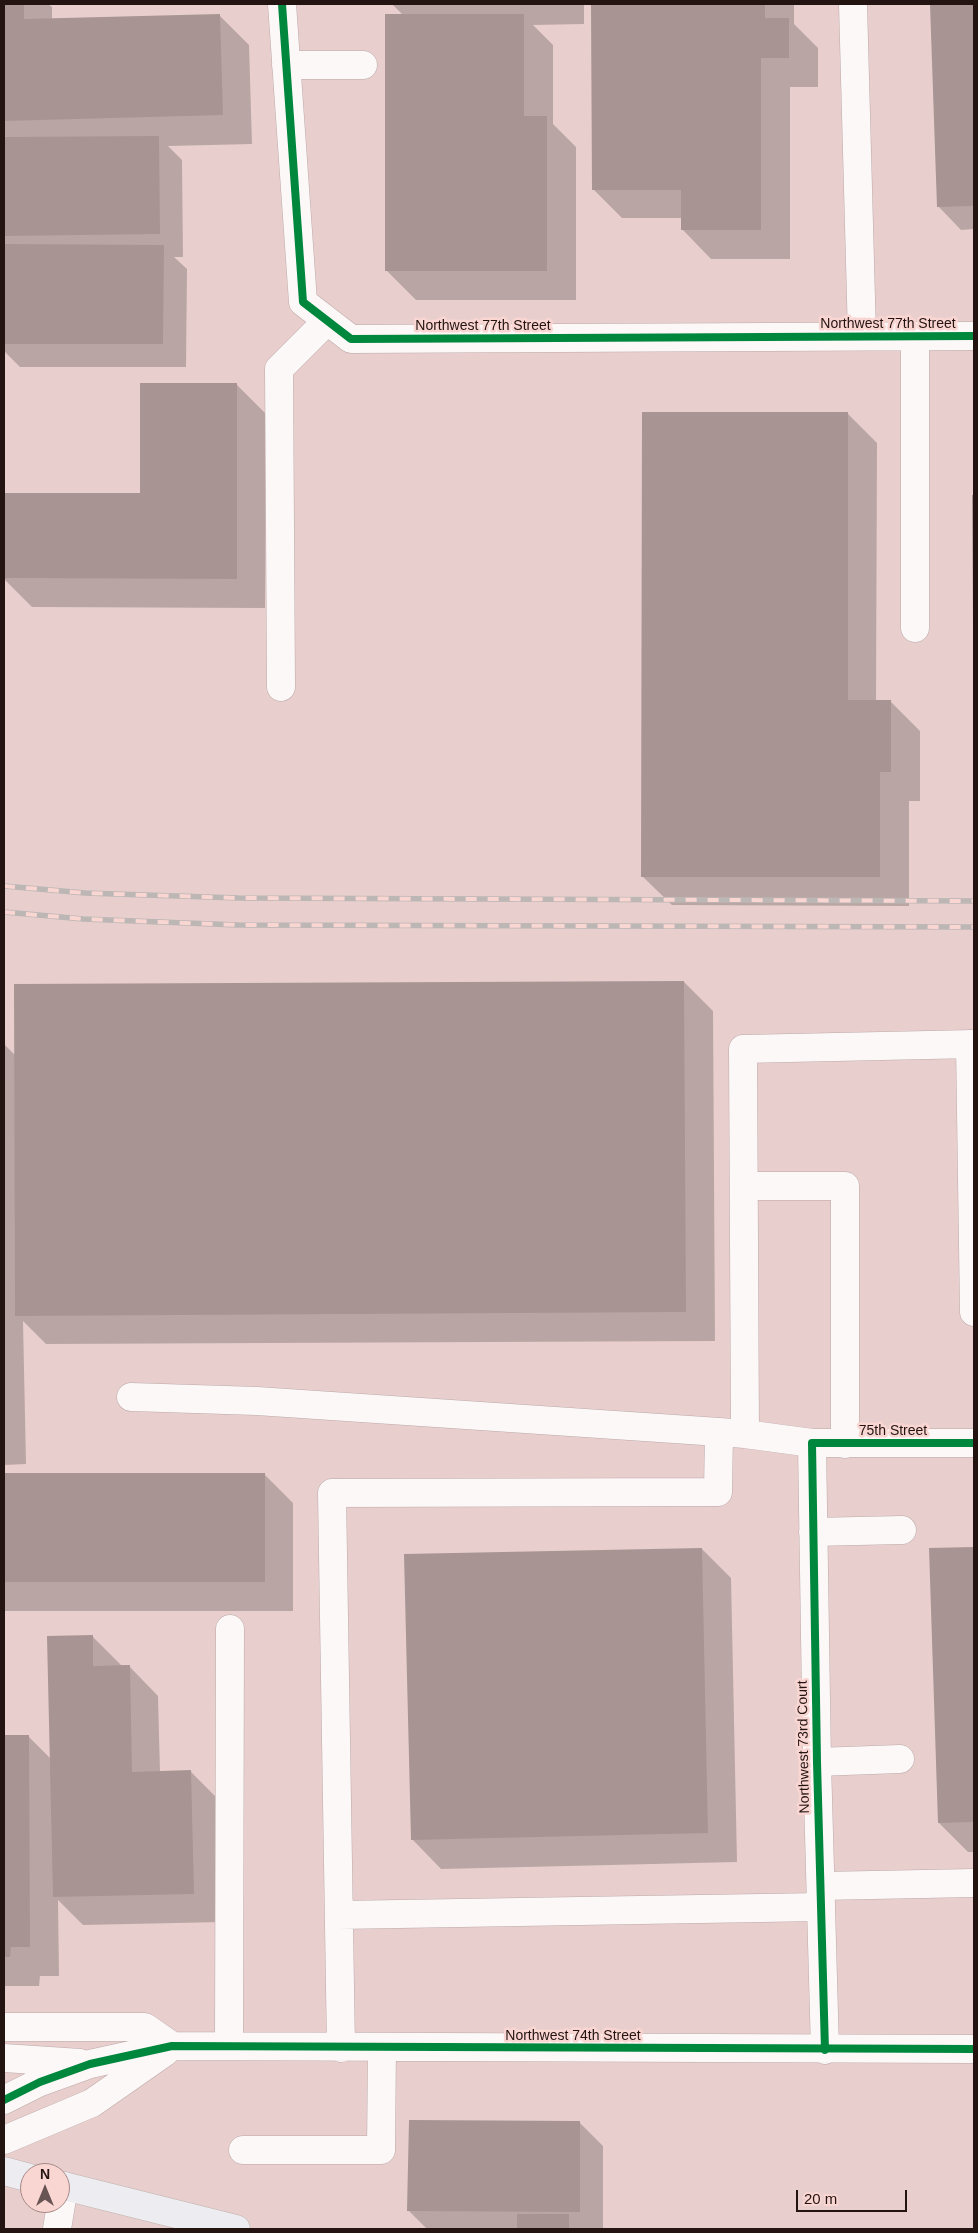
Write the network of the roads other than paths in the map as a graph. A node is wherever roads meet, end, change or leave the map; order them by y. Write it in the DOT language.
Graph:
graph roads {
  1 [pos="282,4"];
  2 [pos="853,4"];
  3 [pos="286,65"];
  4 [pos="363,65"];
  5 [pos="327,321"];
  6 [pos="862,336"];
  7 [pos="915,336"];
  8 [pos="974,336"];
  9 [pos="915,628"];
  10 [pos="281,687"];
  11 [pos="972,1044"];
  12 [pos="744,1186"];
  13 [pos="974,1312"];
  14 [pos="131,1397"];
  15 [pos="732,1433"];
  16 [pos="812,1443"];
  17 [pos="974,1443"];
  18 [pos="845,1444"];
  19 [pos="902,1530"];
  20 [pos="813,1532"];
  21 [pos="230,1629"];
  22 [pos="900,1759"];
  23 [pos="817,1762"];
  24 [pos="974,1883"];
  25 [pos="821,1897"];
  26 [pos="338,1915"];
  27 [pos="4,2027"];
  28 [pos="172,2046"];
  29 [pos="229,2046"];
  30 [pos="341,2048"];
  31 [pos="382,2048"];
  32 [pos="974,2049"];
  33 [pos="825,2050"];
  34 [pos="4,2058"];
  35 [pos="90,2064"];
  36 [pos="142,2068"];
  37 [pos="4,2100"];
  38 [pos="4,2140"];
  39 [pos="243,2150"];
  40 [pos="4,2171"];
  41 [pos="20,2175"];
  42 [pos="70,2188"];
  43 [pos="59,2213"];
  44 [pos="57,2229"];
  45 [pos="236,2229"];
  1 -- 3 [label="street, Northwest 77th Street"];
  2 -- 6 [label="street"];
  3 -- 4 [label="street"];
  3 -- 5 [label="street, Northwest 77th Street"];
  5 -- 6 [label="street, Northwest 77th Street"];
  5 -- 10 [label="street"];
  6 -- 7 [label="street, Northwest 77th Street"];
  7 -- 8 [label="street, Northwest 77th Street"];
  7 -- 9 [label="street"];
  11 -- 12 [label="street"];
  11 -- 13 [label="street"];
  12 -- 15 [label="street"];
  12 -- 18 [label="street"];
  14 -- 15 [label="street, 75th Street"];
  15 -- 16 [label="street, 75th Street"];
  15 -- 26 [label="street"];
  16 -- 18 [label="street, 75th Street"];
  16 -- 20 [label="street, Northwest 73rd Court"];
  17 -- 18 [label="street, 75th Street"];
  19 -- 20 [label="street"];
  20 -- 23 [label="street, Northwest 73rd Court"];
  21 -- 29 [label="street"];
  22 -- 23 [label="street"];
  23 -- 25 [label="street, Northwest 73rd Court"];
  24 -- 25 [label="street"];
  25 -- 26 [label="street"];
  25 -- 33 [label="street, Northwest 73rd Court"];
  26 -- 30 [label="street"];
  27 -- 28 [label="street"];
  28 -- 29 [label="street, Northwest 74th Street"];
  28 -- 35 [label="street, Northwest 74th Street"];
  28 -- 36 [label="street"];
  29 -- 30 [label="street, Northwest 74th Street"];
  30 -- 31 [label="street, Northwest 74th Street"];
  31 -- 33 [label="street, Northwest 74th Street"];
  31 -- 39 [label="street"];
  32 -- 33 [label="street, Northwest 74th Street"];
  34 -- 35 [label="street"];
  35 -- 36 [label="street"];
  35 -- 37 [label="street"];
  36 -- 38 [label="street"];
  40 -- 41 [label="main road"];
  42 -- 45 [label="main road"];
  43 -- 44 [label="street"];
}
